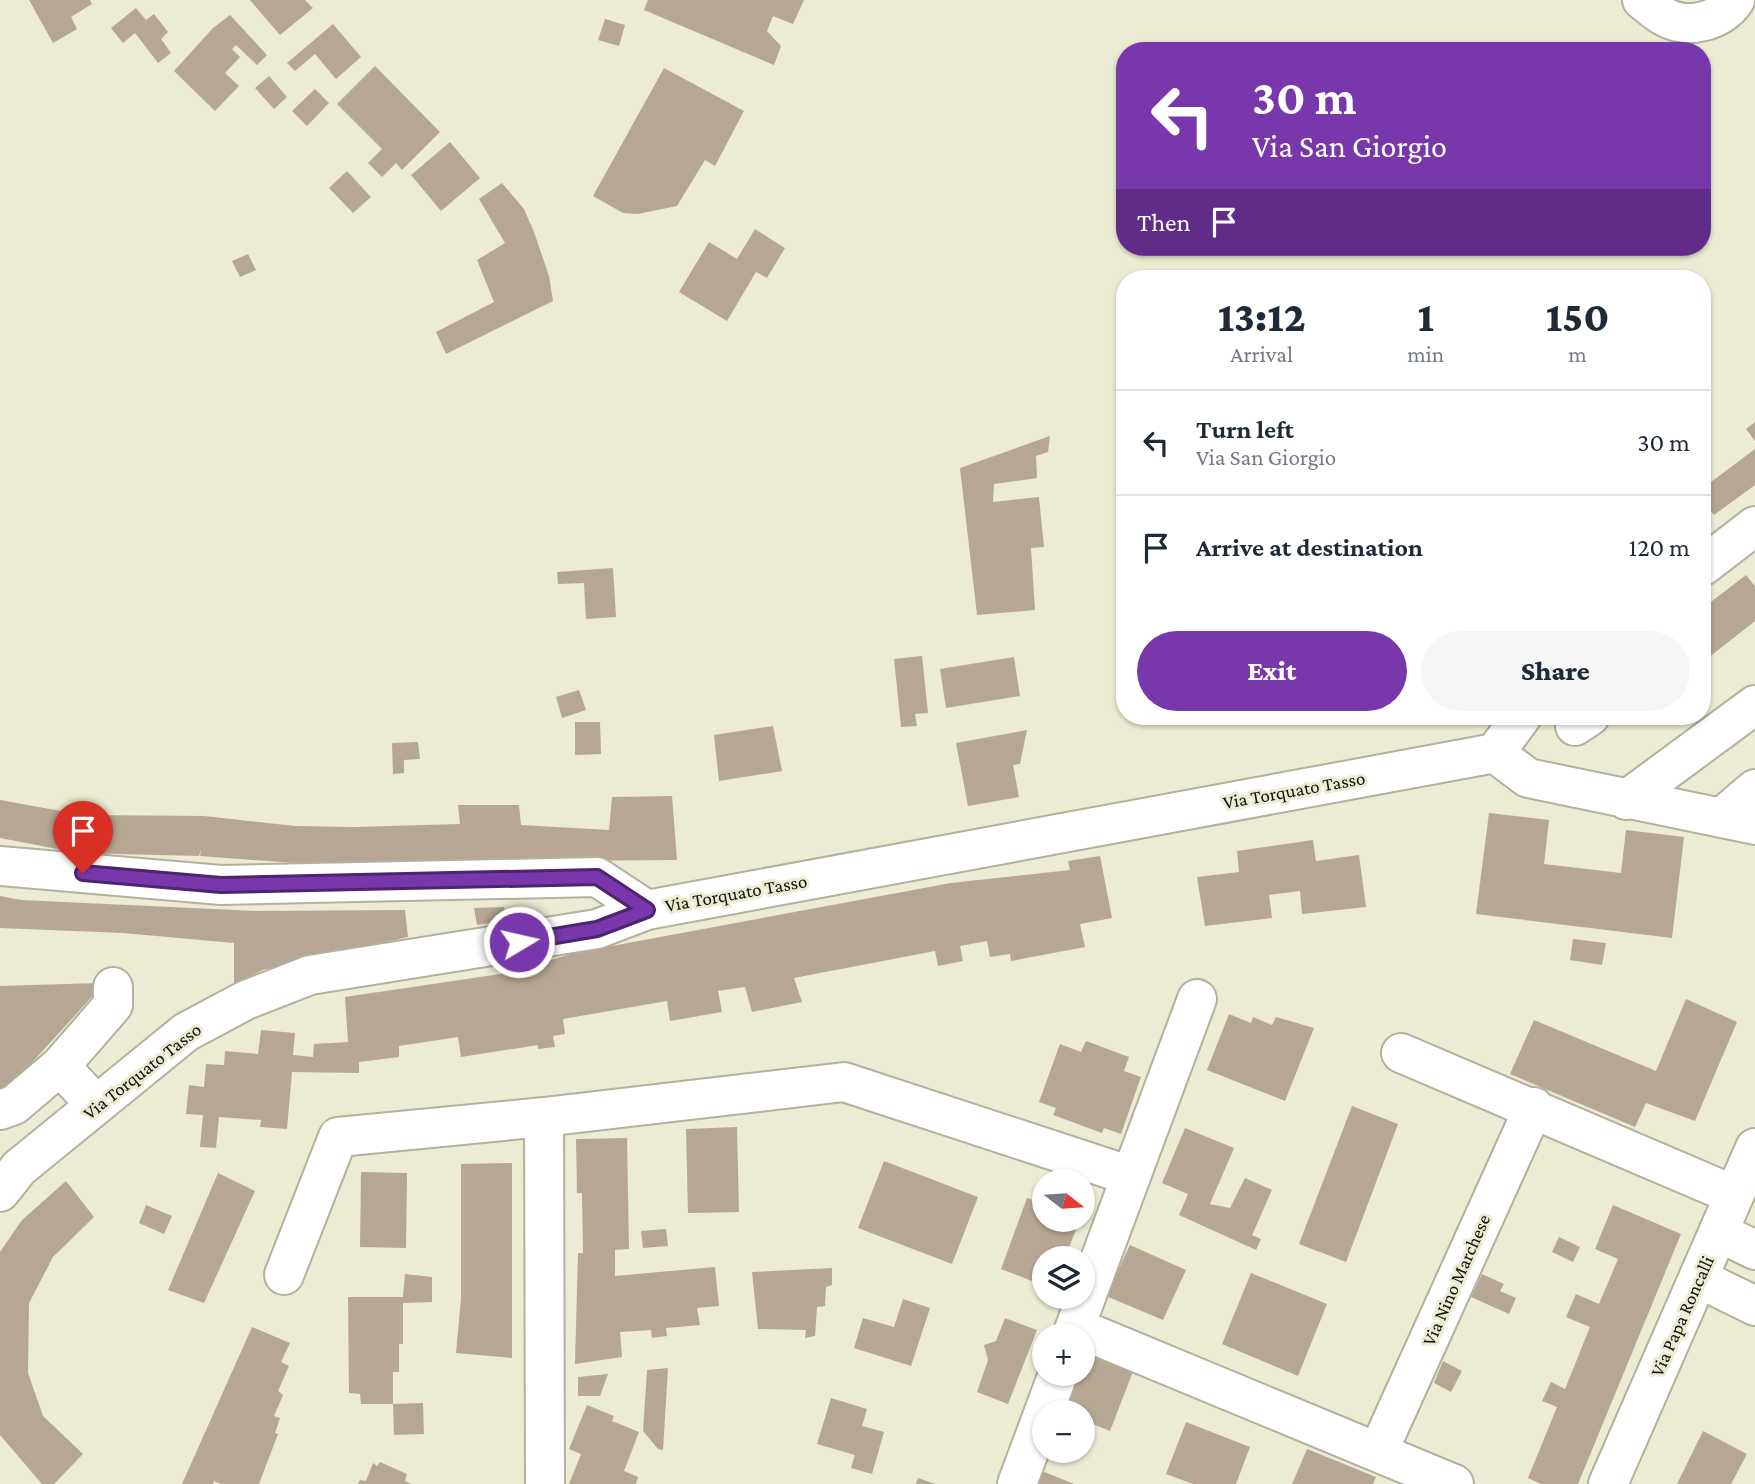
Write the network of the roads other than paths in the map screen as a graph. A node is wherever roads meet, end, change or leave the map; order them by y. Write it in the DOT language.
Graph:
graph roads {
  1 [pos="1642,0"];
  2 [pos="1735,0"];
  3 [pos="1755,526"];
  4 [pos="1711,560"];
  5 [pos="1755,705"];
  6 [pos="1515,725"];
  7 [pos="1495,753"];
  8 [pos="1755,789"];
  9 [pos="1626,800"];
  10 [pos="1738,821"];
  11 [pos="0,866"];
  12 [pos="647,910"];
  13 [pos="113,987"];
  14 [pos="1196,999"];
  15 [pos="1401,1053"];
  16 [pos="60,1066"];
  17 [pos="96,1105"];
  18 [pos="1534,1107"];
  19 [pos="0,1110"];
  20 [pos="544,1117"];
  21 [pos="1755,1148"];
  22 [pos="1131,1176"];
  23 [pos="0,1192"];
  24 [pos="1734,1195"];
  25 [pos="1718,1232"];
  26 [pos="1755,1250"];
  27 [pos="284,1275"];
  28 [pos="1698,1279"];
  29 [pos="1755,1306"];
  30 [pos="1076,1323"];
  31 [pos="1095,1340"];
  32 [pos="1054,1386"];
  33 [pos="1378,1452"];
  34 [pos="545,1484"];
  35 [pos="1017,1484"];
  36 [pos="1454,1484"];
  37 [pos="1608,1484"];
  1 -- 2 [label="street"];
  3 -- 4 [label="street"];
  5 -- 9 [label="street"];
  6 -- 7 [label="street"];
  7 -- 9 [label="street"];
  7 -- 12 [label="street, Via Torquato Tasso"];
  8 -- 10 [label="street"];
  9 -- 10 [label="street"];
  11 -- 12 [label="street"];
  12 -- 17 [label="street, Via Torquato Tasso"];
  13 -- 16 [label="street"];
  14 -- 22 [label="street"];
  15 -- 18 [label="street"];
  16 -- 17 [label="street"];
  16 -- 19 [label="street"];
  17 -- 23 [label="street, Via Torquato Tasso"];
  18 -- 24 [label="street"];
  18 -- 33 [label="street, Via Nino Marchese"];
  20 -- 22 [label="street"];
  20 -- 27 [label="street"];
  20 -- 34 [label="street"];
  21 -- 24 [label="street, Via Papa Roncalli"];
  22 -- 30 [label="street"];
  24 -- 25 [label="street, Via Papa Roncalli"];
  25 -- 26 [label="street"];
  25 -- 28 [label="street, Via Papa Roncalli"];
  28 -- 29 [label="street"];
  28 -- 37 [label="street, Via Papa Roncalli"];
  31 -- 33 [label="street"];
  32 -- 35 [label="street"];
  33 -- 36 [label="street"];
}
